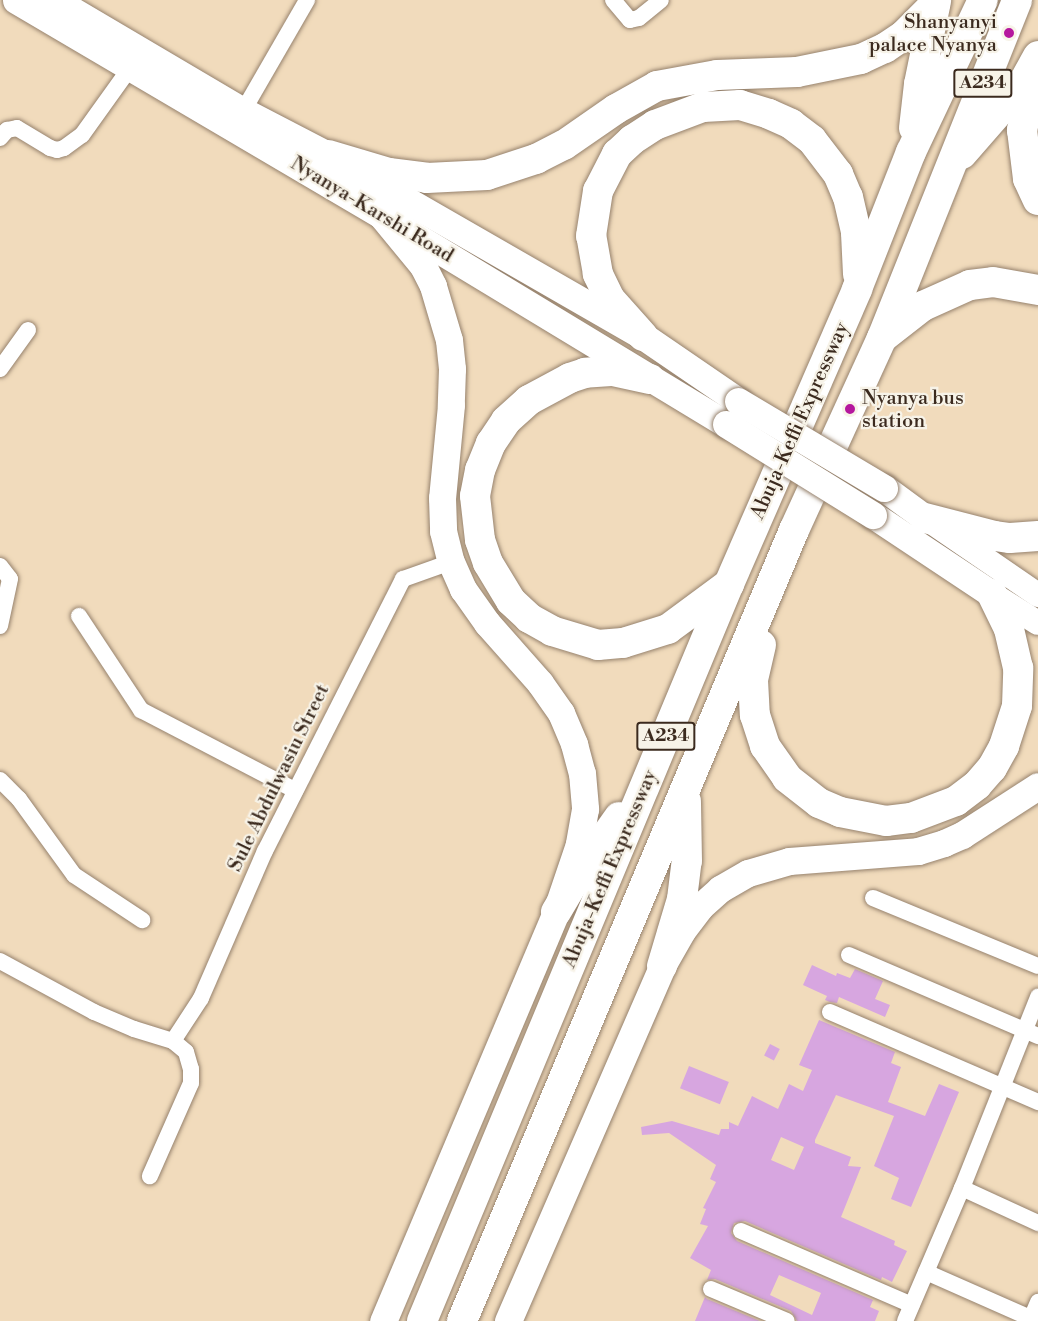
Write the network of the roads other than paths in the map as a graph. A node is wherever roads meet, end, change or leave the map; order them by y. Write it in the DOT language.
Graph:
graph roads {
  1 [pos="16,0"];
  2 [pos="55,0"];
  3 [pos="308,0"];
  4 [pos="613,0"];
  5 [pos="661,0"];
  6 [pos="983,0"];
  7 [pos="1017,0"];
  8 [pos="936,2"];
  9 [pos="1038,56"];
  10 [pos="1038,67"];
  11 [pos="130,68"];
  12 [pos="243,111"];
  13 [pos="1030,132"];
  14 [pos="0,138"];
  15 [pos="911,152"];
  16 [pos="328,156"];
  17 [pos="950,167"];
  18 [pos="1038,200"];
  19 [pos="381,215"];
  20 [pos="858,289"];
  21 [pos="1038,290"];
  22 [pos="28,330"];
  23 [pos="643,336"];
  24 [pos="882,338"];
  25 [pos="0,369"];
  26 [pos="650,379"];
  27 [pos="732,413"];
  28 [pos="925,518"];
  29 [pos="794,530"];
  30 [pos="1038,536"];
  31 [pos="451,562"];
  32 [pos="0,566"];
  33 [pos="729,584"];
  34 [pos="992,594"];
  35 [pos="1038,595"];
  36 [pos="79,616"];
  37 [pos="1038,623"];
  38 [pos="0,626"];
  39 [pos="0,780"];
  40 [pos="646,784"];
  41 [pos="1038,786"];
  42 [pos="686,789"];
  43 [pos="295,790"];
  44 [pos="873,898"];
  45 [pos="556,912"];
  46 [pos="142,920"];
  47 [pos="849,955"];
  48 [pos="0,961"];
  49 [pos="662,966"];
  50 [pos="1038,966"];
  51 [pos="1038,997"];
  52 [pos="830,1012"];
  53 [pos="1031,1033"];
  54 [pos="173,1041"];
  55 [pos="1001,1088"];
  56 [pos="1038,1102"];
  57 [pos="150,1176"];
  58 [pos="962,1188"];
  59 [pos="1038,1223"];
  60 [pos="741,1231"];
  61 [pos="926,1272"];
  62 [pos="711,1289"];
  63 [pos="1038,1302"];
  64 [pos="912,1305"];
  65 [pos="1033,1320"];
  66 [pos="383,1321"];
  67 [pos="422,1321"];
  68 [pos="462,1321"];
  69 [pos="508,1321"];
  70 [pos="787,1321"];
  71 [pos="905,1321"];
  1 -- 11 [label="main road, Nyanya-Karshi Road"];
  2 -- 12 [label="main road, Nyanya-Karshi Road"];
  3 -- 12 [label="street"];
  4 -- 5 [label="street"];
  6 -- 15 [label="highway, Abuja-Keffi Expressway / A234"];
  7 -- 17 [label="highway, Abuja-Keffi Expressway / A234"];
  8 -- 15 [label="highway, Abuja-Keffi Expressway"];
  8 -- 16 [label="highway"];
  9 -- 17 [label="highway, Abuja-Keffi Expressway"];
  10 -- 13 [label="highway"];
  11 -- 14 [label="street"];
  11 -- 19 [label="main road, Nyanya-Karshi Road"];
  12 -- 16 [label="main road, Nyanya-Karshi Road"];
  13 -- 18 [label="highway"];
  15 -- 20 [label="highway, Abuja-Keffi Expressway / A234"];
  16 -- 23 [label="main road, Nyanya-Karshi Road"];
  17 -- 24 [label="highway, Abuja-Keffi Expressway / A234"];
  19 -- 26 [label="main road, Nyanya-Karshi Road"];
  19 -- 31 [label="main road, Abuja-Keffi Expressway"];
  20 -- 23 [label="highway"];
  20 -- 33 [label="highway, Abuja-Keffi Expressway / A234"];
  21 -- 24 [label="highway"];
  22 -- 25 [label="street"];
  23 -- 27 [label="main road, Nyanya-Karshi Road"];
  24 -- 29 [label="highway, Abuja-Keffi Expressway / A234"];
  26 -- 27 [label="main road, Nyanya-Karshi Road"];
  26 -- 33 [label="highway"];
  27 -- 28 [label="main road, bridge"];
  27 -- 34 [label="main road, bridge"];
  28 -- 30 [label="highway"];
  28 -- 35 [label="street"];
  29 -- 34 [label="highway"];
  29 -- 42 [label="highway, Abuja-Keffi Expressway / A234"];
  31 -- 43 [label="street, Sule Abdulwasiu Street"];
  31 -- 45 [label="main road, Abuja-Keffi Expressway"];
  32 -- 38 [label="street"];
  33 -- 40 [label="highway, Abuja-Keffi Expressway / A234"];
  34 -- 37 [label="street"];
  36 -- 43 [label="street"];
  39 -- 46 [label="street"];
  40 -- 45 [label="highway"];
  40 -- 67 [label="highway, Abuja-Keffi Expressway / A234"];
  41 -- 49 [label="main road"];
  42 -- 49 [label="highway"];
  42 -- 68 [label="highway, Abuja-Keffi Expressway / A234"];
  43 -- 54 [label="street, Sule Abdulwasiu Street"];
  44 -- 50 [label="street"];
  45 -- 66 [label="main road, Abuja-Keffi Expressway"];
  47 -- 53 [label="street"];
  48 -- 54 [label="street"];
  49 -- 69 [label="main road"];
  51 -- 53 [label="street"];
  52 -- 55 [label="street"];
  53 -- 55 [label="street"];
  54 -- 57 [label="street"];
  55 -- 56 [label="street"];
  55 -- 58 [label="street"];
  58 -- 59 [label="street"];
  58 -- 61 [label="street"];
  60 -- 64 [label="street"];
  61 -- 64 [label="street"];
  61 -- 65 [label="street"];
  62 -- 70 [label="street"];
  63 -- 65 [label="street"];
  64 -- 71 [label="street"];
}
